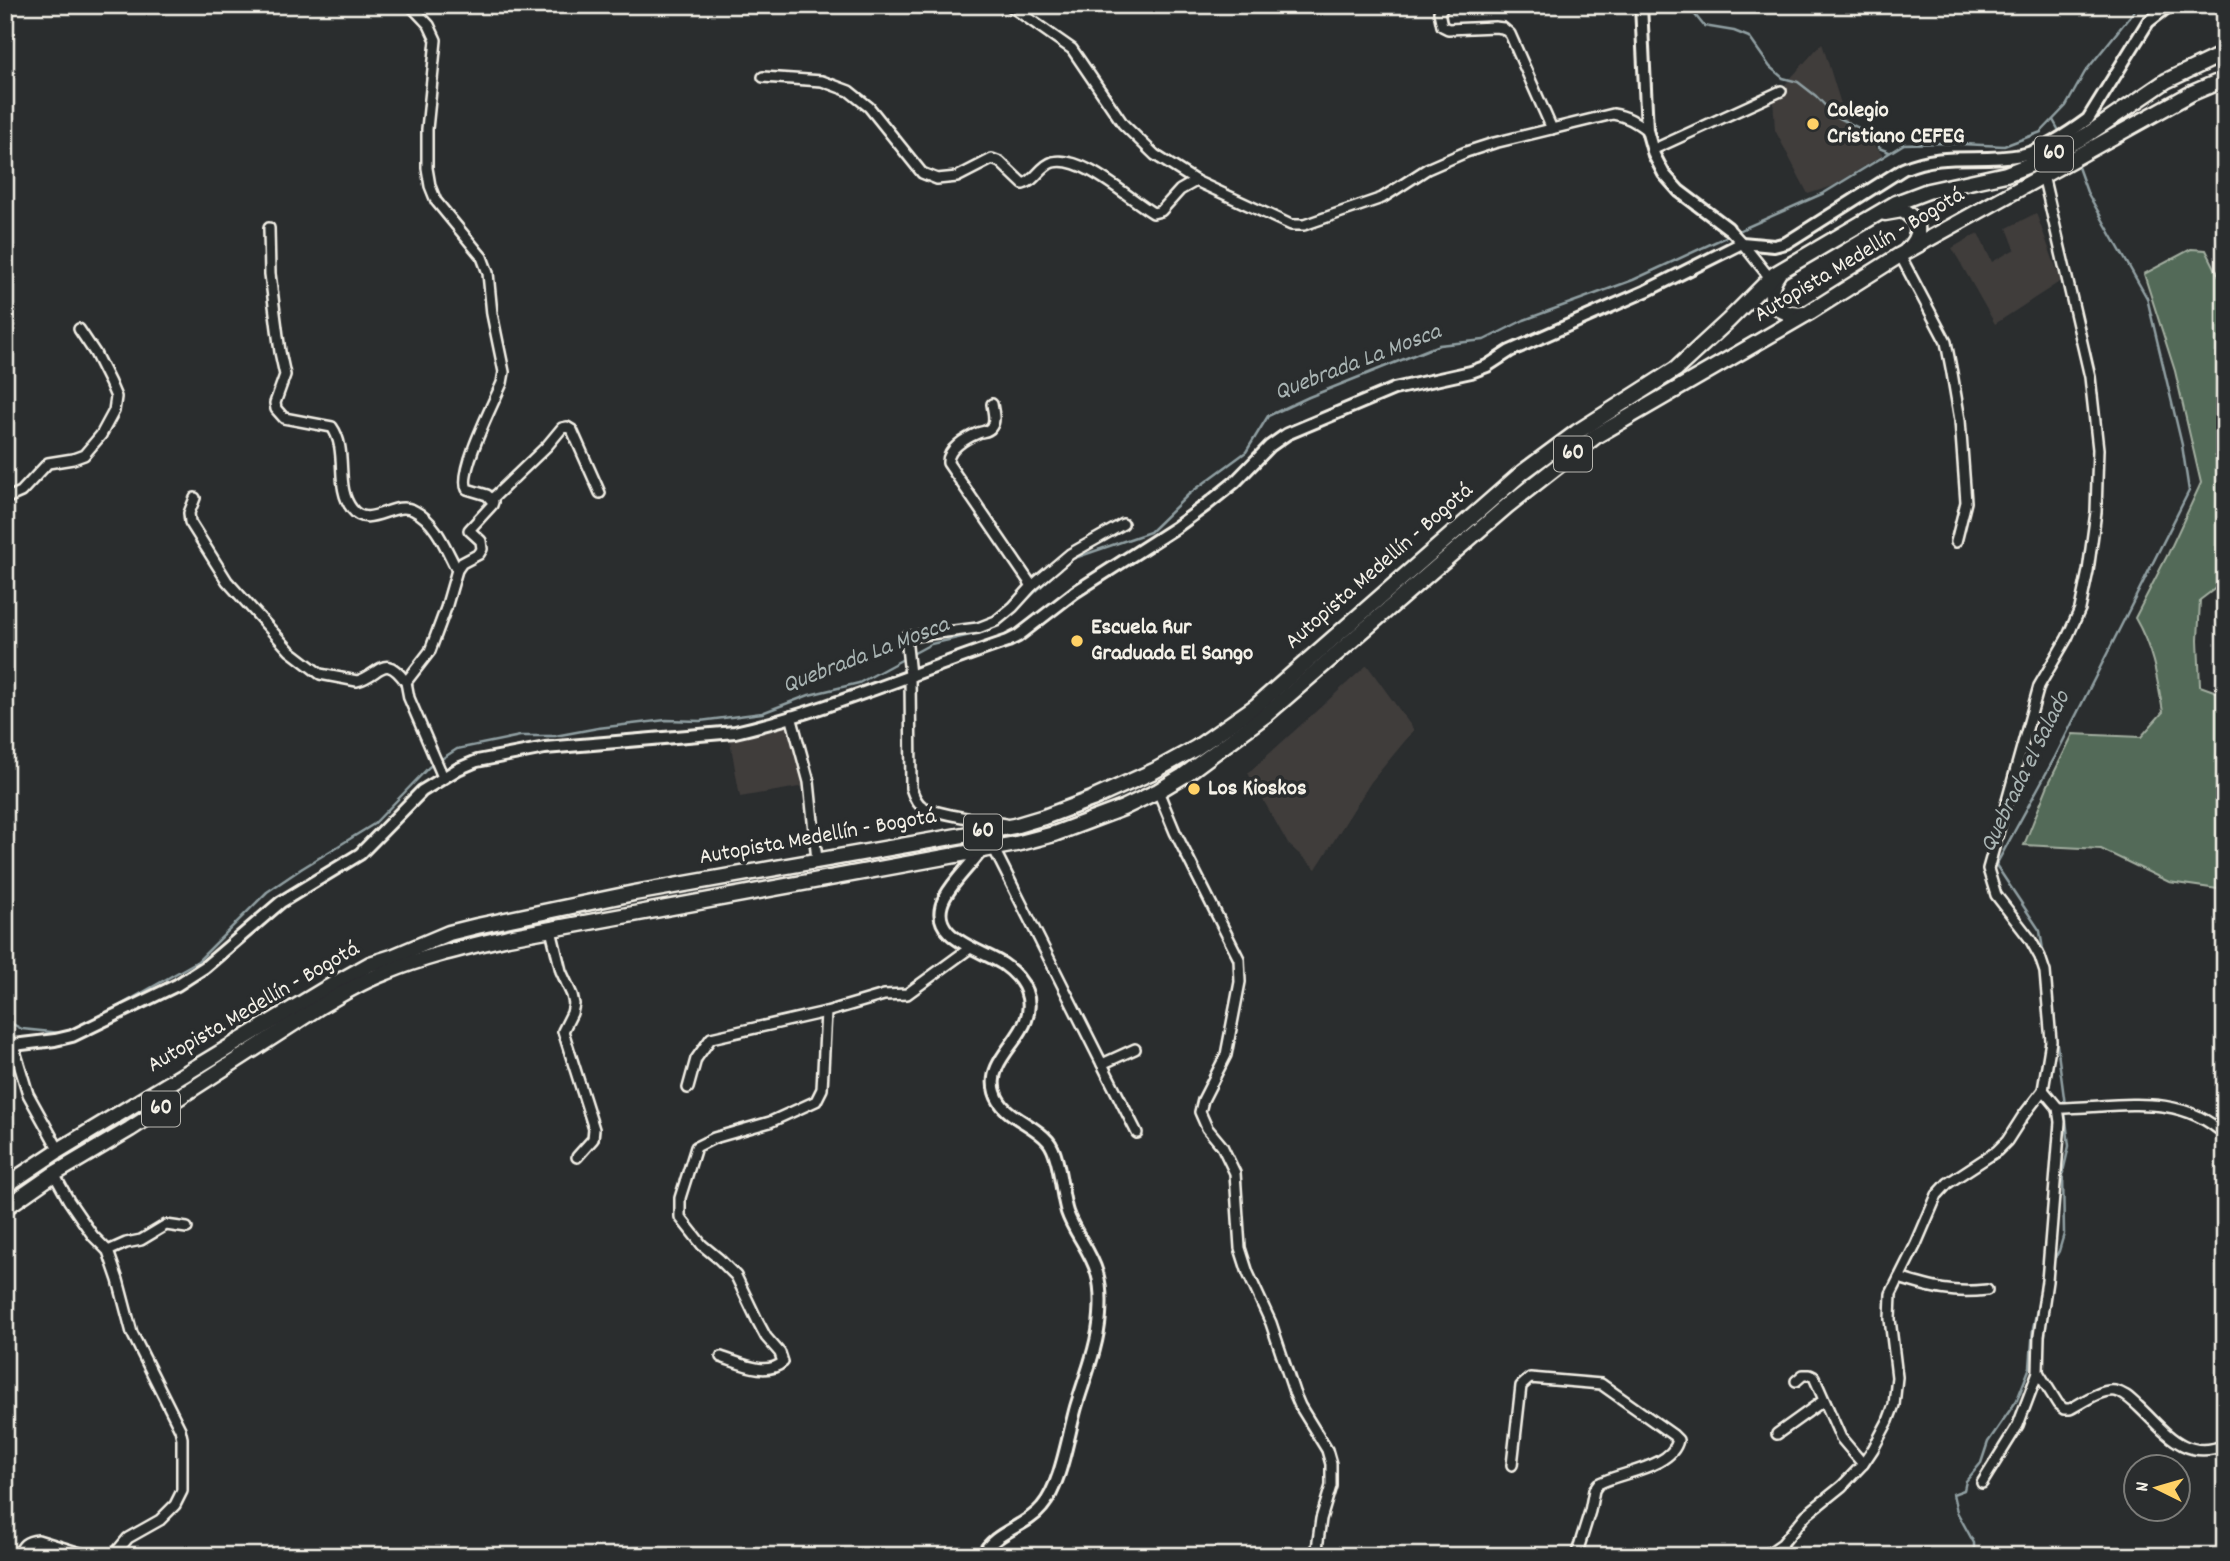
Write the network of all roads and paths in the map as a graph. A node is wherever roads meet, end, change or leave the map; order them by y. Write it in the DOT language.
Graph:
graph roads {
  1 [pos="410,5"];
  2 [pos="1009,5"];
  3 [pos="1444,5"];
  4 [pos="1641,5"];
  5 [pos="2170,5"];
  6 [pos="2225,53"];
  7 [pos="763,77"];
  8 [pos="2225,79"];
  9 [pos="1781,90"];
  10 [pos="1552,129"];
  11 [pos="1647,130"];
  12 [pos="1652,150"];
  13 [pos="2043,175"];
  14 [pos="1196,181"];
  15 [pos="1867,218"];
  16 [pos="269,228"];
  17 [pos="1735,236"];
  18 [pos="1900,255"];
  19 [pos="1784,268"];
  20 [pos="1770,278"];
  21 [pos="1810,312"];
  22 [pos="79,328"];
  23 [pos="992,404"];
  24 [pos="600,493"];
  25 [pos="195,498"];
  26 [pos="5,499"];
  27 [pos="492,499"];
  28 [pos="1123,524"];
  29 [pos="1956,542"];
  30 [pos="457,570"];
  31 [pos="1032,586"];
  32 [pos="910,675"];
  33 [pos="406,682"];
  34 [pos="791,716"];
  35 [pos="441,773"];
  36 [pos="1158,791"];
  37 [pos="1014,826"];
  38 [pos="987,850"];
  39 [pos="817,860"];
  40 [pos="551,930"];
  41 [pos="970,948"];
  42 [pos="826,1012"];
  43 [pos="9,1045"];
  44 [pos="1135,1049"];
  45 [pos="1102,1064"];
  46 [pos="688,1088"];
  47 [pos="2043,1090"];
  48 [pos="2057,1108"];
  49 [pos="1137,1133"];
  50 [pos="2225,1135"];
  51 [pos="59,1150"];
  52 [pos="577,1157"];
  53 [pos="54,1174"];
  54 [pos="5,1186"];
  55 [pos="5,1208"];
  56 [pos="187,1228"];
  57 [pos="108,1251"];
  58 [pos="1899,1278"];
  59 [pos="1987,1290"];
  60 [pos="721,1357"];
  61 [pos="2038,1372"];
  62 [pos="1796,1381"];
  63 [pos="1823,1401"];
  64 [pos="1777,1434"];
  65 [pos="2225,1445"];
  66 [pos="1863,1464"];
  67 [pos="1512,1465"];
  68 [pos="1982,1483"];
  69 [pos="18,1556"];
  70 [pos="90,1556"];
  71 [pos="113,1556"];
  72 [pos="982,1556"];
  73 [pos="1316,1556"];
  74 [pos="1576,1556"];
  75 [pos="1765,1556"];
  1 -- 27 [label="street"];
  2 -- 14 [label="street"];
  3 -- 10 [label="street"];
  4 -- 11 [label="street"];
  5 -- 17 [label="street"];
  6 -- 15 [label="highway, Autopista Medellín - Bogotá / 60"];
  7 -- 14 [label="street"];
  8 -- 13 [label="highway, Autopista Medellín - Bogotá / 60"];
  9 -- 12 [label="street"];
  10 -- 11 [label="street"];
  10 -- 14 [label="street"];
  11 -- 12 [label="street"];
  12 -- 17 [label="street"];
  13 -- 18 [label="highway, Autopista Medellín - Bogotá / 60"];
  13 -- 47 [label="street"];
  15 -- 18 [label="highway"];
  15 -- 19 [label="highway, Autopista Medellín - Bogotá / 60"];
  16 -- 30 [label="street"];
  17 -- 20 [label="street"];
  17 -- 32 [label="street"];
  18 -- 21 [label="highway, Autopista Medellín - Bogotá / 60"];
  18 -- 29 [label="street"];
  19 -- 20 [label="highway, Autopista Medellín - Bogotá / 60"];
  19 -- 21 [label="highway"];
  20 -- 37 [label="highway, Autopista Medellín - Bogotá / 60"];
  21 -- 36 [label="highway, Autopista Medellín - Bogotá / 60"];
  22 -- 26 [label="street"];
  23 -- 31 [label="street"];
  24 -- 27 [label="street"];
  25 -- 33 [label="street"];
  27 -- 30 [label="street"];
  28 -- 31 [label="street"];
  30 -- 33 [label="street"];
  31 -- 32 [label="street"];
  32 -- 34 [label="street"];
  32 -- 37 [label="street"];
  33 -- 35 [label="street"];
  34 -- 35 [label="street"];
  34 -- 39 [label="street"];
  35 -- 43 [label="street"];
  36 -- 38 [label="highway, Autopista Medellín - Bogotá / 60"];
  36 -- 73 [label="street"];
  37 -- 39 [label="highway, Autopista Medellín - Bogotá / 60"];
  38 -- 40 [label="highway, Autopista Medellín - Bogotá / 60"];
  38 -- 41 [label="street"];
  38 -- 45 [label="street"];
  39 -- 51 [label="highway, Autopista Medellín - Bogotá / 60"];
  40 -- 52 [label="street"];
  40 -- 53 [label="highway, Autopista Medellín - Bogotá / 60"];
  41 -- 42 [label="street"];
  41 -- 72 [label="street"];
  42 -- 46 [label="street"];
  42 -- 60 [label="street"];
  43 -- 51 [label="street"];
  44 -- 45 [label="street"];
  45 -- 49 [label="street"];
  47 -- 48 [label="street"];
  47 -- 58 [label="street"];
  48 -- 50 [label="street"];
  48 -- 61 [label="street"];
  51 -- 54 [label="highway, Autopista Medellín - Bogotá / 60"];
  53 -- 55 [label="highway, Autopista Medellín - Bogotá / 60"];
  53 -- 57 [label="street"];
  56 -- 57 [label="street"];
  57 -- 71 [label="street"];
  58 -- 59 [label="street"];
  58 -- 66 [label="street"];
  61 -- 65 [label="street"];
  61 -- 68 [label="street"];
  62 -- 63 [label="street"];
  63 -- 64 [label="street"];
  63 -- 66 [label="street"];
  66 -- 75 [label="street"];
  67 -- 74 [label="street"];
  69 -- 70 [label="street"];
}
